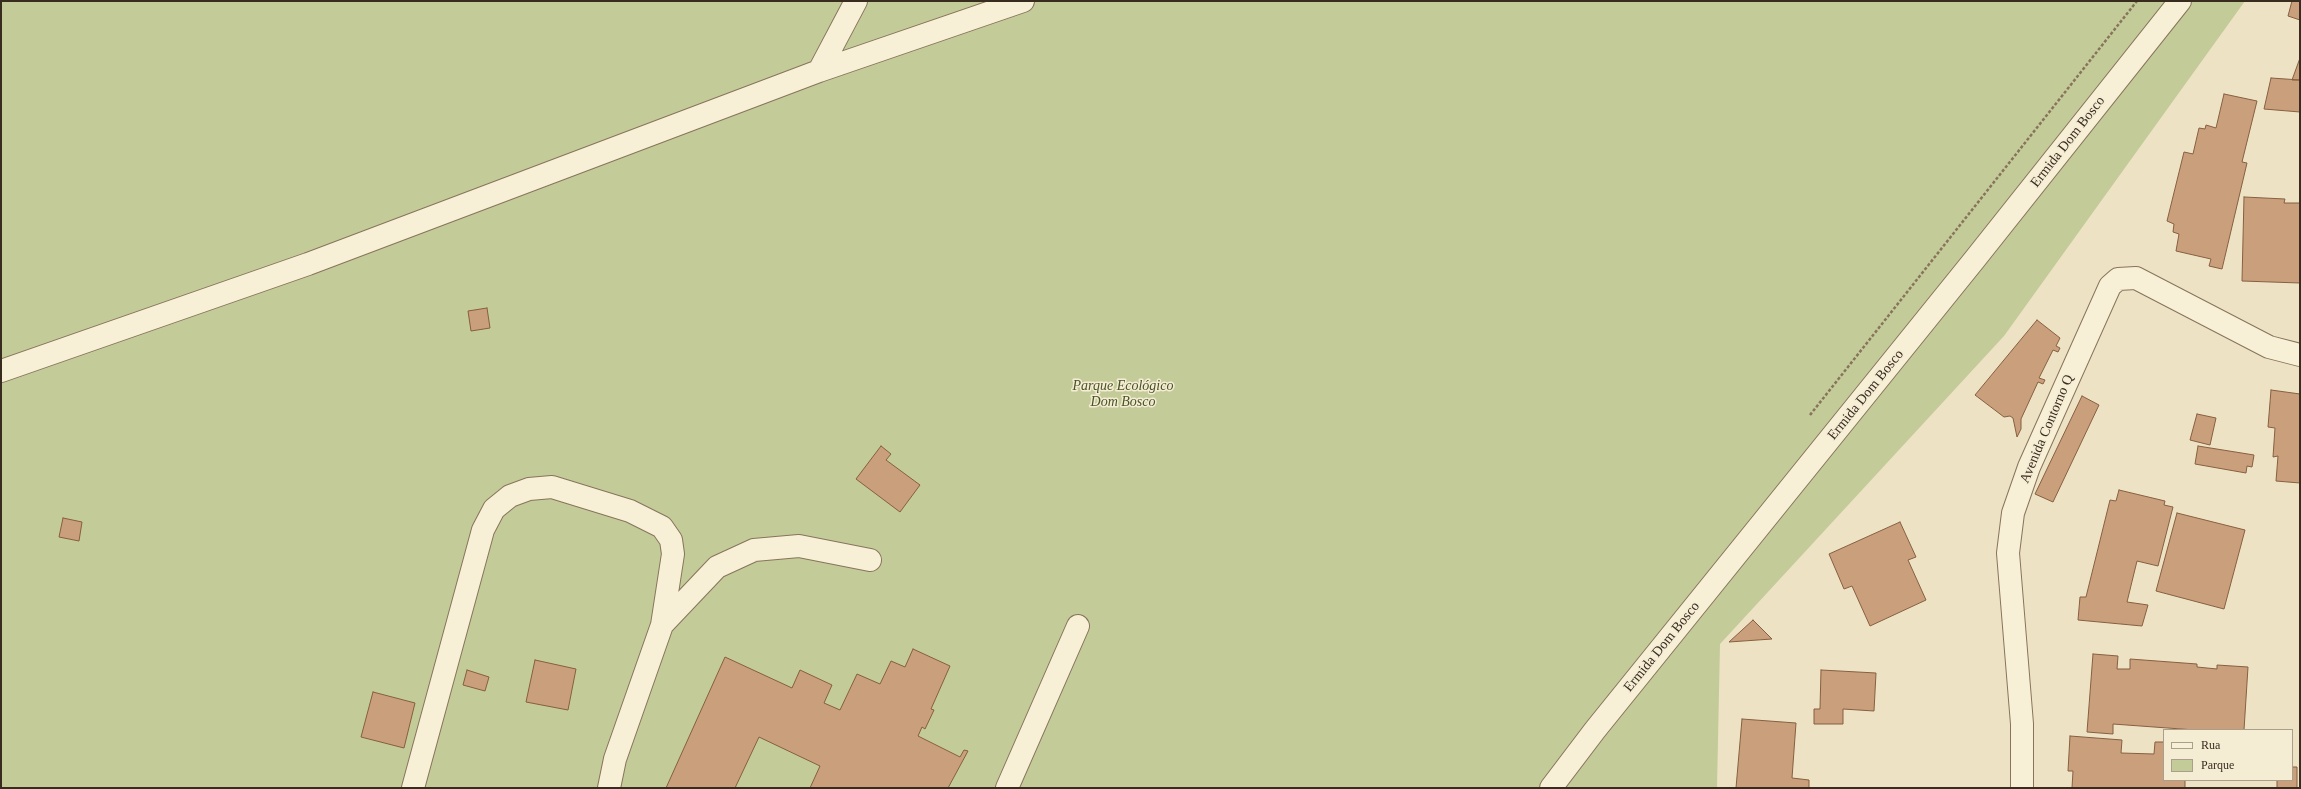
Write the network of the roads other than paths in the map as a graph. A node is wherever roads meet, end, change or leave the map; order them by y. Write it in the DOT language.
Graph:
graph roads {
  1 [pos="856,1"];
  2 [pos="1023,1"];
  3 [pos="2180,1"];
  4 [pos="819,71"];
  5 [pos="2300,355"];
  6 [pos="1,371"];
  7 [pos="870,560"];
  8 [pos="662,625"];
  9 [pos="1078,626"];
  10 [pos="413,788"];
  11 [pos="609,788"];
  12 [pos="1006,788"];
  13 [pos="1551,788"];
  14 [pos="2022,788"];
  1 -- 4 [label="street"];
  2 -- 4 [label="street"];
  3 -- 13 [label="street, Ermida Dom Bosco"];
  4 -- 6 [label="street"];
  5 -- 14 [label="street, Avenida Contorno Q"];
  7 -- 8 [label="street"];
  8 -- 10 [label="street"];
  8 -- 11 [label="street"];
  9 -- 12 [label="street"];
}
